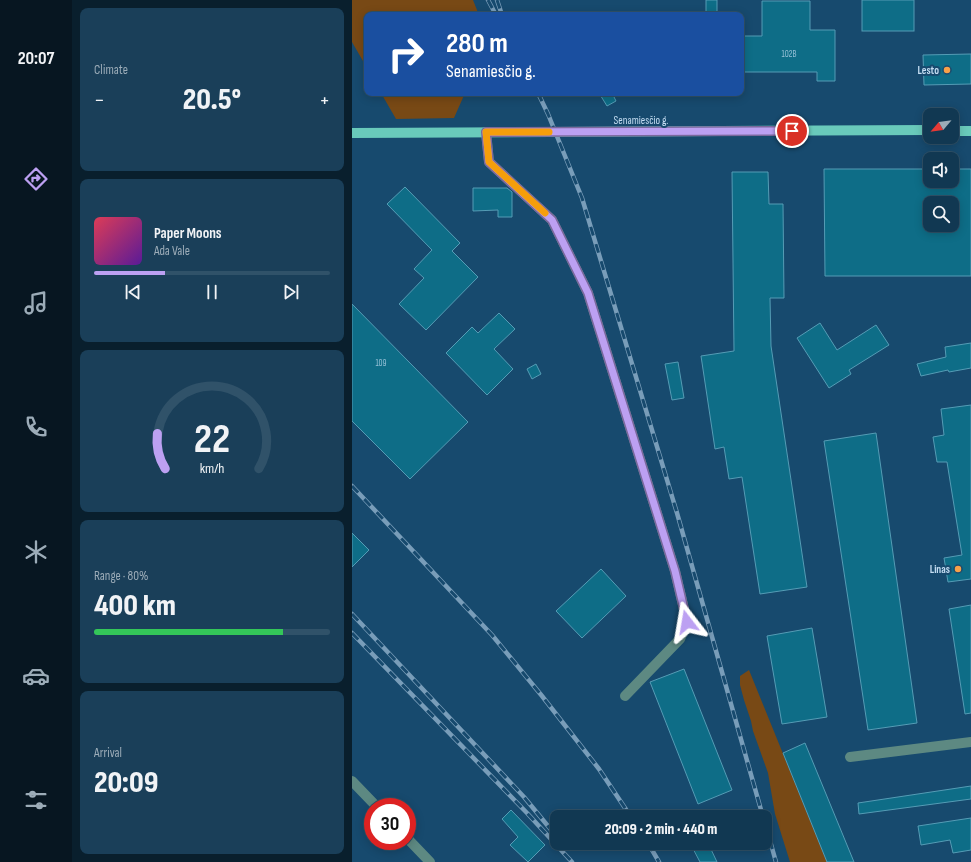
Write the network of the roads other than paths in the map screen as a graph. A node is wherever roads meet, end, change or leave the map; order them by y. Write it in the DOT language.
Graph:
graph roads {
  1 [pos="923,130"];
  2 [pos="959,130"];
  3 [pos="971,131"];
  4 [pos="486,132"];
  5 [pos="352,133"];
  6 [pos="624,696"];
  7 [pos="971,742"];
  8 [pos="850,757"];
  9 [pos="352,781"];
  10 [pos="368,798"];
  11 [pos="416,847"];
  12 [pos="430,862"];
  1 -- 4 [label="main road, Senamiesčio g."];
  2 -- 3 [label="main road"];
  4 -- 5 [label="main road, Senamiesčio g."];
  4 -- 6 [label="street"];
  7 -- 8 [label="street"];
  9 -- 10 [label="street"];
  11 -- 12 [label="street"];
}
